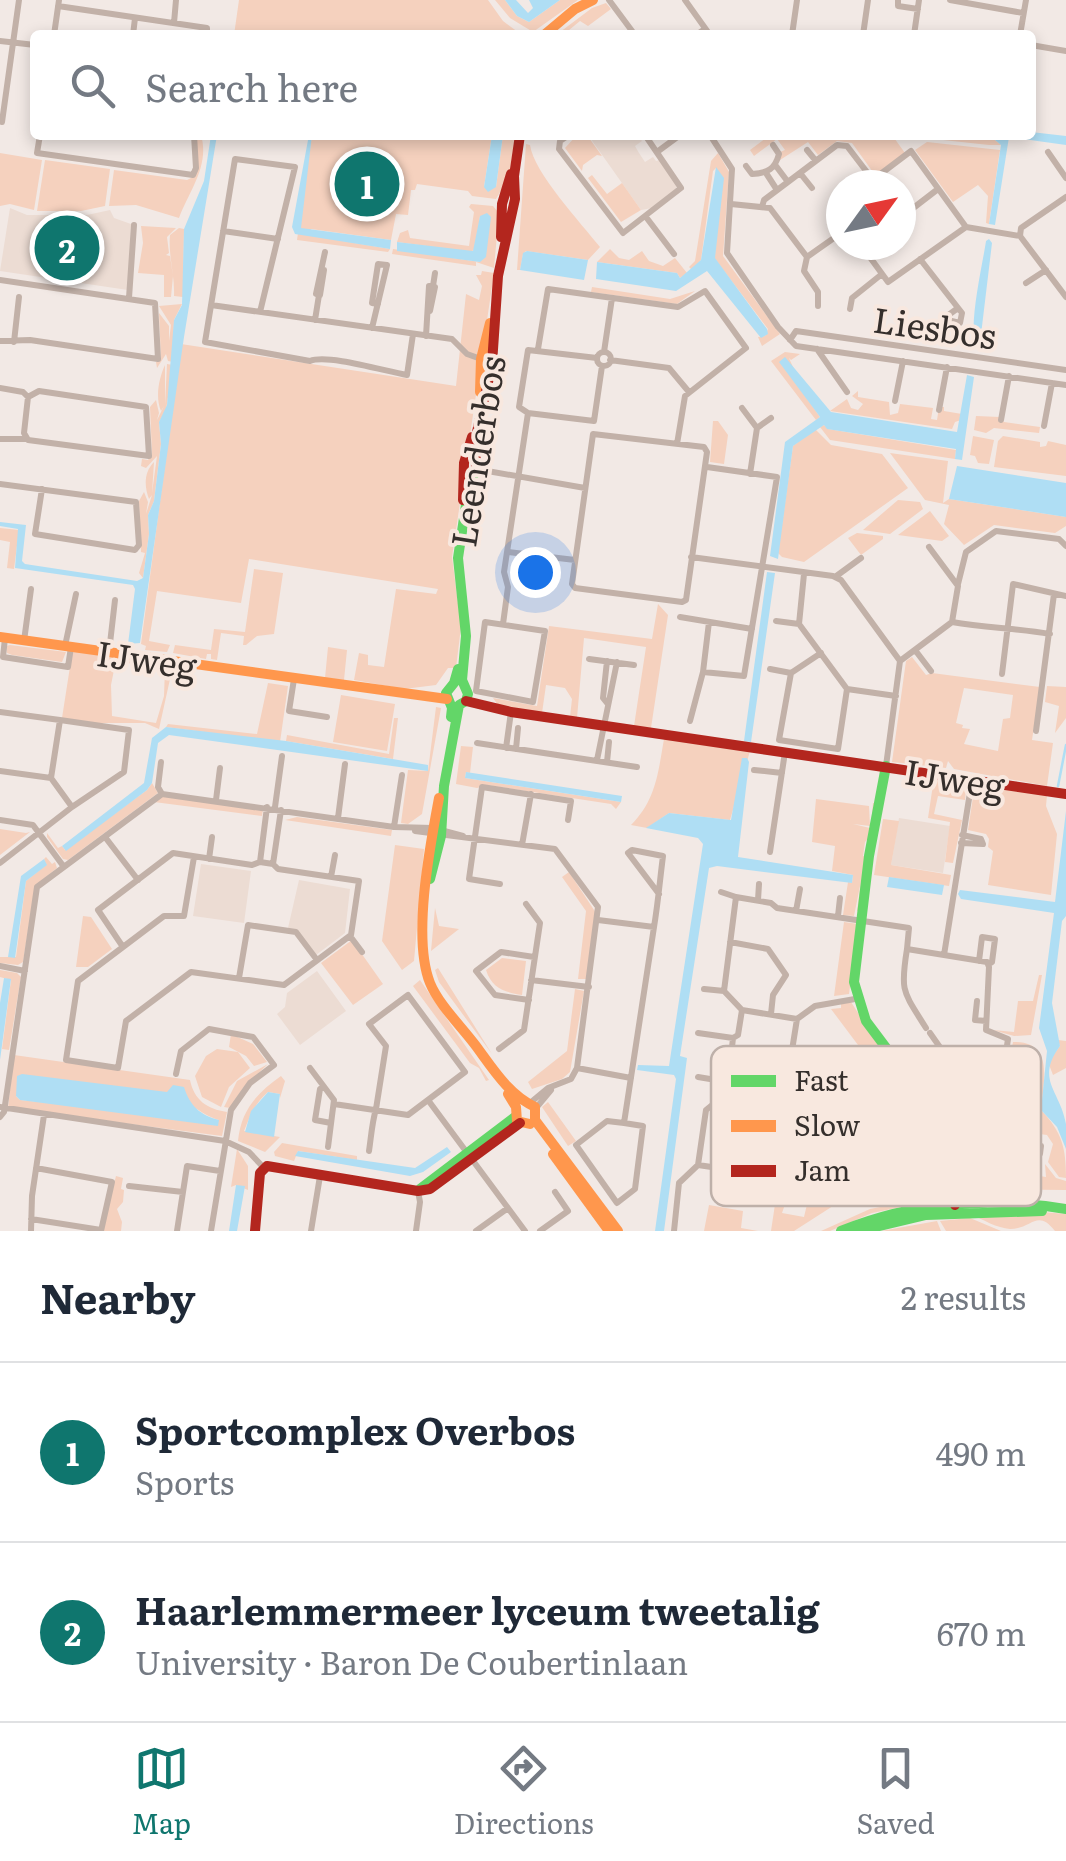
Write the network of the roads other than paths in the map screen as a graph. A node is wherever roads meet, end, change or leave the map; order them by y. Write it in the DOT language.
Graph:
graph roads {
  1 [pos="19,0"];
  2 [pos="176,0"];
  3 [pos="580,0"];
  4 [pos="593,0"];
  5 [pos="609,0"];
  6 [pos="684,0"];
  7 [pos="797,0"];
  8 [pos="868,0"];
  9 [pos="898,0"];
  10 [pos="950,0"];
  11 [pos="1026,0"];
  12 [pos="59,3"];
  13 [pos="918,4"];
  14 [pos="1024,13"];
  15 [pos="135,18"];
  16 [pos="174,23"];
  17 [pos="55,30"];
  18 [pos="133,30"];
  19 [pos="207,30"];
  20 [pos="547,30"];
  21 [pos="548,30"];
  22 [pos="631,30"];
  23 [pos="706,30"];
  24 [pos="793,30"];
  25 [pos="864,30"];
  26 [pos="915,30"];
  27 [pos="1021,30"];
  28 [pos="0,41"];
  29 [pos="12,42"];
  30 [pos="30,44"];
  31 [pos="1036,46"];
  32 [pos="1066,50"];
  33 [pos="2,122"];
  34 [pos="39,140"];
  35 [pos="194,140"];
  36 [pos="517,140"];
  37 [pos="562,140"];
  38 [pos="649,140"];
  39 [pos="673,140"];
  40 [pos="713,140"];
  41 [pos="773,145"];
  42 [pos="807,150"];
  43 [pos="657,152"];
  44 [pos="1048,152"];
  45 [pos="816,161"];
  46 [pos="746,166"];
  47 [pos="776,166"];
  48 [pos="862,170"];
  49 [pos="885,170"];
  50 [pos="800,172"];
  51 [pos="766,174"];
  52 [pos="1066,178"];
  53 [pos="788,182"];
  54 [pos="812,188"];
  55 [pos="938,189"];
  56 [pos="777,190"];
  57 [pos="1066,197"];
  58 [pos="731,204"];
  59 [pos="916,205"];
  60 [pos="762,207"];
  61 [pos="646,217"];
  62 [pos="134,225"];
  63 [pos="966,227"];
  64 [pos="223,231"];
  65 [pos="1020,236"];
  66 [pos="278,238"];
  67 [pos="826,244"];
  68 [pos="325,252"];
  69 [pos="674,254"];
  70 [pos="807,257"];
  71 [pos="872,260"];
  72 [pos="920,260"];
  73 [pos="1046,270"];
  74 [pos="435,273"];
  75 [pos="882,274"];
  76 [pos="0,280"];
  77 [pos="1026,283"];
  78 [pos="19,297"];
  79 [pos="1066,297"];
  80 [pos="129,298"];
  81 [pos="612,298"];
  82 [pos="378,304"];
  83 [pos="211,306"];
  84 [pos="818,306"];
  85 [pos="958,308"];
  86 [pos="850,309"];
  87 [pos="260,312"];
  88 [pos="316,320"];
  89 [pos="774,320"];
  90 [pos="372,328"];
  91 [pos="796,331"];
  92 [pos="413,334"];
  93 [pos="426,336"];
  94 [pos="790,340"];
  95 [pos="0,341"];
  96 [pos="14,342"];
  97 [pos="816,348"];
  98 [pos="538,349"];
  99 [pos="601,355"];
  100 [pos="972,356"];
  101 [pos="989,359"];
  102 [pos="610,360"];
  103 [pos="486,361"];
  104 [pos="903,361"];
  105 [pos="602,366"];
  106 [pos="947,366"];
  107 [pos="1066,370"];
  108 [pos="971,371"];
  109 [pos="986,373"];
  110 [pos="1009,376"];
  111 [pos="1052,383"];
  112 [pos="1066,385"];
  113 [pos="0,388"];
  114 [pos="688,392"];
  115 [pos="846,392"];
  116 [pos="28,397"];
  117 [pos="895,401"];
  118 [pos="742,408"];
  119 [pos="939,410"];
  120 [pos="528,413"];
  121 [pos="771,418"];
  122 [pos="1001,420"];
  123 [pos="1044,426"];
  124 [pos="757,428"];
  125 [pos="0,438"];
  126 [pos="26,439"];
  127 [pos="677,444"];
  128 [pos="471,467"];
  129 [pos="706,467"];
  130 [pos="750,474"];
  131 [pos="518,476"];
  132 [pos="0,484"];
  133 [pos="585,488"];
  134 [pos="42,489"];
  135 [pos="1065,542"];
  136 [pos="928,547"];
  137 [pos="508,552"];
  138 [pos="691,558"];
  139 [pos="861,558"];
  140 [pos="575,560"];
  141 [pos="762,568"];
  142 [pos="804,574"];
  143 [pos="835,577"];
  144 [pos="958,586"];
  145 [pos="31,588"];
  146 [pos="76,594"];
  147 [pos="1054,594"];
  148 [pos="1066,596"];
  149 [pos="115,600"];
  150 [pos="680,617"];
  151 [pos="776,621"];
  152 [pos="709,622"];
  153 [pos="952,622"];
  154 [pos="503,624"];
  155 [pos="799,624"];
  156 [pos="752,629"];
  157 [pos="1009,629"];
  158 [pos="1050,634"];
  159 [pos="3,637"];
  160 [pos="24,640"];
  161 [pos="68,647"];
  162 [pos="915,650"];
  163 [pos="109,652"];
  164 [pos="821,653"];
  165 [pos="588,658"];
  166 [pos="900,660"];
  167 [pos="607,661"];
  168 [pos="617,662"];
  169 [pos="634,665"];
  170 [pos="770,669"];
  171 [pos="931,671"];
  172 [pos="703,672"];
  173 [pos="790,673"];
  174 [pos="1002,674"];
  175 [pos="294,680"];
  176 [pos="847,689"];
  177 [pos="457,695"];
  178 [pos="896,696"];
  179 [pos="607,703"];
  180 [pos="0,712"];
  181 [pos="511,712"];
  182 [pos="327,717"];
  183 [pos="60,720"];
  184 [pos="690,721"];
  185 [pos="604,725"];
  186 [pos="518,728"];
  187 [pos="1036,730"];
  188 [pos="609,742"];
  189 [pos="477,743"];
  190 [pos="506,748"];
  191 [pos="516,749"];
  192 [pos="785,752"];
  193 [pos="282,756"];
  194 [pos="598,760"];
  195 [pos="161,762"];
  196 [pos="608,762"];
  197 [pos="346,764"];
  198 [pos="886,766"];
  199 [pos="637,767"];
  200 [pos="220,768"];
  201 [pos="754,770"];
  202 [pos="0,771"];
  203 [pos="782,773"];
  204 [pos="402,775"];
  205 [pos="51,778"];
  206 [pos="972,779"];
  207 [pos="162,794"];
  208 [pos="531,794"];
  209 [pos="1066,794"];
  210 [pos="216,800"];
  211 [pos="72,807"];
  212 [pos="274,808"];
  213 [pos="338,818"];
  214 [pos="0,820"];
  215 [pos="568,820"];
  216 [pos="394,826"];
  217 [pos="437,832"];
  218 [pos="40,834"];
  219 [pos="105,836"];
  220 [pos="212,838"];
  221 [pos="474,838"];
  222 [pos="522,846"];
  223 [pos="770,852"];
  224 [pos="194,856"];
  225 [pos="334,856"];
  226 [pos="208,859"];
  227 [pos="260,862"];
  228 [pos="0,864"];
  229 [pos="273,864"];
  230 [pos="64,867"];
  231 [pos="331,877"];
  232 [pos="138,880"];
  233 [pos="500,884"];
  234 [pos="759,884"];
  235 [pos="800,889"];
  236 [pos="721,892"];
  237 [pos="659,894"];
  238 [pos="736,898"];
  239 [pos="840,898"];
  240 [pos="758,900"];
  241 [pos="526,904"];
  242 [pos="796,912"];
  243 [pos="838,916"];
  244 [pos="598,920"];
  245 [pos="863,920"];
  246 [pos="654,927"];
  247 [pos="350,936"];
  248 [pos="730,942"];
  249 [pos="123,947"];
  250 [pos="907,949"];
  251 [pos="362,952"];
  252 [pos="944,955"];
  253 [pos="534,958"];
  254 [pos="317,960"];
  255 [pos="979,961"];
  256 [pos="989,964"];
  257 [pos="0,966"];
  258 [pos="25,971"];
  259 [pos="239,978"];
  260 [pos="531,980"];
  261 [pos="589,987"];
  262 [pos="704,989"];
  263 [pos="724,991"];
  264 [pos="855,999"];
  265 [pos="529,1000"];
  266 [pos="977,1001"];
  267 [pos="742,1010"];
  268 [pos="771,1014"];
  269 [pos="797,1018"];
  270 [pos="986,1022"];
  271 [pos="698,1033"];
  272 [pos="734,1038"];
  273 [pos="733,1046"];
  274 [pos="793,1046"];
  275 [pos="886,1046"];
  276 [pos="939,1046"];
  277 [pos="1007,1046"];
  278 [pos="499,1049"];
  279 [pos="310,1068"];
  280 [pos="577,1068"];
  281 [pos="176,1074"];
  282 [pos="698,1077"];
  283 [pos="631,1078"];
  284 [pos="711,1081"];
  285 [pos="324,1087"];
  286 [pos="428,1100"];
  287 [pos="334,1104"];
  288 [pos="711,1105"];
  289 [pos="2,1108"];
  290 [pos="376,1109"];
  291 [pos="526,1113"];
  292 [pos="44,1114"];
  293 [pos="0,1117"];
  294 [pos="331,1123"];
  295 [pos="624,1123"];
  296 [pos="229,1142"];
  297 [pos="328,1147"];
  298 [pos="369,1152"];
  299 [pos="470,1155"];
  300 [pos="698,1165"];
  301 [pos="711,1167"];
  302 [pos="36,1168"];
  303 [pos="264,1168"];
  304 [pos="220,1171"];
  305 [pos="320,1176"];
  306 [pos="128,1186"];
  307 [pos="418,1191"];
  308 [pos="183,1192"];
  309 [pos="556,1192"];
  310 [pos="947,1206"];
  311 [pos="949,1206"];
  312 [pos="976,1206"];
  313 [pos="508,1208"];
  314 [pos="1066,1210"];
  315 [pos="31,1219"];
  316 [pos="31,1231"];
  317 [pos="101,1231"];
  318 [pos="177,1231"];
  319 [pos="211,1231"];
  320 [pos="254,1231"];
  321 [pos="311,1231"];
  322 [pos="416,1231"];
  323 [pos="476,1231"];
  324 [pos="525,1231"];
  325 [pos="540,1231"];
  326 [pos="609,1231"];
  327 [pos="618,1231"];
  328 [pos="674,1231"];
  329 [pos="841,1231"];
  330 [pos="858,1231"];
  1 -- 29 [label="street"];
  2 -- 16 [label="street"];
  3 -- 20 [label="street"];
  4 -- 21 [label="street"];
  5 -- 22 [label="street"];
  6 -- 23 [label="street"];
  7 -- 24 [label="street"];
  8 -- 25 [label="street"];
  9 -- 13 [label="street"];
  10 -- 14 [label="street"];
  11 -- 14 [label="street"];
  12 -- 15 [label="street"];
  12 -- 17 [label="street"];
  13 -- 26 [label="street"];
  14 -- 27 [label="street"];
  15 -- 16 [label="street"];
  15 -- 18 [label="street"];
  16 -- 19 [label="street"];
  28 -- 29 [label="street"];
  29 -- 30 [label="street"];
  29 -- 33 [label="street"];
  31 -- 32 [label="street"];
  34 -- 35 [label="street"];
  36 -- 103 [label="street, Leenderbos"];
  37 -- 61 [label="street"];
  38 -- 43 [label="street"];
  39 -- 43 [label="street"];
  40 -- 58 [label="street, Liesbos"];
  41 -- 47 [label="street"];
  42 -- 45 [label="street"];
  43 -- 61 [label="street"];
  44 -- 52 [label="street"];
  45 -- 48 [label="street"];
  45 -- 50 [label="street"];
  46 -- 51 [label="street"];
  47 -- 51 [label="street"];
  47 -- 53 [label="street"];
  49 -- 55 [label="street"];
  50 -- 53 [label="street"];
  50 -- 54 [label="street"];
  51 -- 56 [label="street"];
  53 -- 56 [label="street"];
  55 -- 59 [label="street"];
  55 -- 63 [label="street"];
  56 -- 60 [label="street"];
  57 -- 65 [label="street"];
  58 -- 60 [label="street"];
  58 -- 89 [label="street, Liesbos"];
  60 -- 70 [label="street"];
  61 -- 69 [label="street"];
  62 -- 80 [label="street"];
  63 -- 65 [label="street"];
  63 -- 72 [label="street"];
  64 -- 66 [label="street"];
  64 -- 66 [label="street"];
  64 -- 83 [label="street"];
  65 -- 73 [label="street"];
  66 -- 87 [label="street"];
  67 -- 70 [label="street"];
  68 -- 88 [label="street"];
  70 -- 84 [label="street"];
  71 -- 75 [label="street"];
  72 -- 75 [label="street"];
  72 -- 85 [label="street"];
  73 -- 77 [label="street"];
  73 -- 79 [label="street"];
  74 -- 93 [label="street"];
  75 -- 86 [label="street"];
  76 -- 80 [label="street"];
  78 -- 96 [label="street"];
  80 -- 96 [label="street"];
  81 -- 98 [label="street"];
  81 -- 99 [label="street"];
  81 -- 114 [label="street"];
  82 -- 82 [label="street"];
  82 -- 90 [label="street"];
  83 -- 87 [label="street"];
  83 -- 92 [label="street"];
  87 -- 88 [label="street"];
  88 -- 90 [label="street"];
  89 -- 91 [label="street, Liesbos"];
  89 -- 94 [label="street, Liesbos"];
  90 -- 92 [label="street"];
  91 -- 94 [label="street"];
  91 -- 100 [label="street, Liesbos"];
  92 -- 93 [label="street"];
  93 -- 103 [label="street"];
  94 -- 97 [label="street, Liesbos"];
  95 -- 96 [label="street"];
  97 -- 104 [label="street, Liesbos"];
  97 -- 115 [label="street, Liesbos"];
  98 -- 99 [label="street"];
  98 -- 120 [label="street"];
  99 -- 102 [label="street"];
  99 -- 105 [label="street"];
  100 -- 101 [label="street, Liesbos"];
  100 -- 108 [label="street"];
  101 -- 107 [label="street, Liesbos"];
  101 -- 109 [label="street"];
  102 -- 105 [label="street"];
  102 -- 114 [label="street"];
  103 -- 128 [label="street, Leenderbos"];
  104 -- 106 [label="street, Liesbos"];
  104 -- 117 [label="street, Liesbos"];
  105 -- 120 [label="street"];
  106 -- 108 [label="street, Liesbos"];
  106 -- 119 [label="street, Liesbos"];
  108 -- 109 [label="street, Liesbos"];
  109 -- 110 [label="street, Liesbos"];
  110 -- 111 [label="street, Liesbos"];
  110 -- 122 [label="street, Liesbos"];
  111 -- 112 [label="street, Liesbos"];
  111 -- 123 [label="street"];
  113 -- 116 [label="street"];
  114 -- 127 [label="street"];
  116 -- 126 [label="street"];
  116 -- 126 [label="street"];
  118 -- 124 [label="street"];
  120 -- 131 [label="street"];
  121 -- 124 [label="street"];
  124 -- 130 [label="street"];
  125 -- 126 [label="street"];
  127 -- 129 [label="street"];
  127 -- 133 [label="street"];
  128 -- 131 [label="street"];
  128 -- 177 [label="street, Leenderbos"];
  129 -- 130 [label="street"];
  129 -- 138 [label="street"];
  130 -- 141 [label="street"];
  131 -- 133 [label="street"];
  131 -- 137 [label="street"];
  132 -- 134 [label="street"];
  133 -- 140 [label="street"];
  134 -- 134 [label="street"];
  135 -- 144 [label="street"];
  136 -- 144 [label="street"];
  137 -- 140 [label="street"];
  137 -- 154 [label="street"];
  138 -- 140 [label="street"];
  138 -- 141 [label="street"];
  139 -- 143 [label="street"];
  141 -- 142 [label="street"];
  141 -- 156 [label="street"];
  142 -- 143 [label="street"];
  142 -- 155 [label="street"];
  143 -- 166 [label="street"];
  144 -- 153 [label="street"];
  145 -- 160 [label="street"];
  146 -- 161 [label="street"];
  147 -- 148 [label="street"];
  147 -- 157 [label="street"];
  147 -- 158 [label="street"];
  149 -- 163 [label="street"];
  150 -- 152 [label="street"];
  151 -- 155 [label="street"];
  152 -- 156 [label="street"];
  152 -- 172 [label="street"];
  153 -- 157 [label="street"];
  153 -- 162 [label="street"];
  154 -- 154 [label="street"];
  155 -- 164 [label="street"];
  156 -- 172 [label="street"];
  157 -- 158 [label="street"];
  157 -- 174 [label="street"];
  158 -- 187 [label="street"];
  159 -- 160 [label="street, IJweg"];
  159 -- 161 [label="street"];
  160 -- 161 [label="street, IJweg"];
  161 -- 163 [label="street, IJweg"];
  162 -- 166 [label="street"];
  162 -- 171 [label="street"];
  163 -- 175 [label="street, IJweg"];
  164 -- 173 [label="street"];
  164 -- 176 [label="street"];
  165 -- 167 [label="street"];
  166 -- 178 [label="street"];
  167 -- 168 [label="street"];
  167 -- 179 [label="street"];
  168 -- 169 [label="street"];
  168 -- 179 [label="street"];
  170 -- 173 [label="street"];
  172 -- 184 [label="street"];
  173 -- 176 [label="street"];
  175 -- 177 [label="street, IJweg"];
  175 -- 182 [label="street"];
  176 -- 178 [label="street"];
  177 -- 181 [label="street, IJweg"];
  177 -- 217 [label="street, Leenderbos"];
  178 -- 198 [label="street"];
  179 -- 185 [label="street"];
  180 -- 183 [label="street"];
  181 -- 185 [label="street, IJweg"];
  181 -- 190 [label="street"];
  183 -- 205 [label="street"];
  183 -- 211 [label="street"];
  185 -- 192 [label="street, IJweg"];
  185 -- 194 [label="street"];
  186 -- 191 [label="street"];
  188 -- 196 [label="street"];
  189 -- 190 [label="street"];
  190 -- 191 [label="street"];
  191 -- 194 [label="street"];
  192 -- 198 [label="street, IJweg"];
  192 -- 203 [label="street"];
  193 -- 212 [label="street"];
  194 -- 196 [label="street"];
  195 -- 207 [label="street"];
  196 -- 199 [label="street"];
  197 -- 213 [label="street"];
  198 -- 206 [label="street, IJweg"];
  198 -- 245 [label="street"];
  200 -- 210 [label="street"];
  201 -- 203 [label="street"];
  202 -- 205 [label="street"];
  203 -- 223 [label="street"];
  204 -- 216 [label="street"];
  205 -- 211 [label="street"];
  206 -- 209 [label="street, IJweg"];
  206 -- 252 [label="street"];
  207 -- 210 [label="street"];
  207 -- 219 [label="street"];
  208 -- 215 [label="street"];
  208 -- 221 [label="street"];
  208 -- 222 [label="street"];
  210 -- 212 [label="street"];
  211 -- 218 [label="street"];
  212 -- 213 [label="street"];
  212 -- 227 [label="street"];
  212 -- 229 [label="street"];
  213 -- 216 [label="street"];
  214 -- 218 [label="street"];
  216 -- 217 [label="street"];
  217 -- 221 [label="street"];
  217 -- 291 [label="street, Leenderbos"];
  218 -- 228 [label="street"];
  218 -- 230 [label="street"];
  219 -- 230 [label="street"];
  219 -- 232 [label="street"];
  220 -- 226 [label="street"];
  221 -- 222 [label="street"];
  221 -- 233 [label="street"];
  222 -- 244 [label="street"];
  224 -- 226 [label="street"];
  224 -- 232 [label="street"];
  224 -- 249 [label="street"];
  225 -- 231 [label="street"];
  226 -- 227 [label="street"];
  227 -- 229 [label="street"];
  229 -- 231 [label="street"];
  230 -- 258 [label="street"];
  231 -- 247 [label="street"];
  232 -- 249 [label="street"];
  234 -- 240 [label="street"];
  235 -- 242 [label="street"];
  236 -- 238 [label="street"];
  237 -- 237 [label="street"];
  237 -- 246 [label="street"];
  238 -- 240 [label="street"];
  238 -- 248 [label="street"];
  239 -- 243 [label="street"];
  240 -- 242 [label="street"];
  241 -- 253 [label="street"];
  242 -- 243 [label="street"];
  243 -- 245 [label="street"];
  244 -- 246 [label="street"];
  244 -- 261 [label="street"];
  245 -- 250 [label="street"];
  245 -- 264 [label="street"];
  246 -- 283 [label="street"];
  247 -- 251 [label="street"];
  247 -- 254 [label="street"];
  248 -- 263 [label="street"];
  248 -- 268 [label="street"];
  249 -- 259 [label="street"];
  250 -- 252 [label="street"];
  250 -- 276 [label="street"];
  252 -- 255 [label="street"];
  253 -- 260 [label="street"];
  253 -- 265 [label="street"];
  254 -- 259 [label="street"];
  254 -- 259 [label="street"];
  255 -- 256 [label="street"];
  255 -- 256 [label="street"];
  256 -- 270 [label="street"];
  257 -- 258 [label="street"];
  258 -- 289 [label="street"];
  260 -- 261 [label="street"];
  260 -- 265 [label="street"];
  261 -- 280 [label="street"];
  262 -- 263 [label="street"];
  263 -- 267 [label="street"];
  264 -- 269 [label="street"];
  264 -- 275 [label="street"];
  265 -- 278 [label="street"];
  266 -- 270 [label="street"];
  267 -- 268 [label="street"];
  267 -- 272 [label="street"];
  268 -- 269 [label="street"];
  269 -- 274 [label="street"];
  270 -- 277 [label="street"];
  271 -- 272 [label="street"];
  272 -- 273 [label="street"];
  279 -- 285 [label="street"];
  280 -- 283 [label="street"];
  280 -- 291 [label="street"];
  281 -- 296 [label="street"];
  282 -- 284 [label="street"];
  283 -- 295 [label="street"];
  285 -- 287 [label="street"];
  285 -- 294 [label="street"];
  286 -- 290 [label="street"];
  286 -- 290 [label="street"];
  286 -- 299 [label="street"];
  287 -- 290 [label="street"];
  287 -- 294 [label="street"];
  288 -- 300 [label="street"];
  289 -- 292 [label="street"];
  289 -- 293 [label="street"];
  290 -- 298 [label="street"];
  291 -- 299 [label="street"];
  291 -- 326 [label="street"];
  291 -- 327 [label="street"];
  292 -- 296 [label="street"];
  292 -- 302 [label="street"];
  294 -- 297 [label="street"];
  295 -- 295 [label="street"];
  296 -- 303 [label="street"];
  296 -- 304 [label="street"];
  299 -- 307 [label="street"];
  299 -- 313 [label="street"];
  300 -- 301 [label="street"];
  300 -- 328 [label="street"];
  302 -- 315 [label="street"];
  302 -- 317 [label="street"];
  303 -- 305 [label="street"];
  303 -- 320 [label="street"];
  304 -- 308 [label="street"];
  304 -- 319 [label="street"];
  305 -- 307 [label="street"];
  305 -- 321 [label="street"];
  306 -- 308 [label="street"];
  307 -- 322 [label="street"];
  308 -- 318 [label="street"];
  309 -- 325 [label="street"];
  310 -- 329 [label="street"];
  311 -- 330 [label="street"];
  312 -- 314 [label="street"];
  313 -- 323 [label="street"];
  313 -- 324 [label="street"];
  315 -- 316 [label="street"];
  315 -- 317 [label="street"];
}
